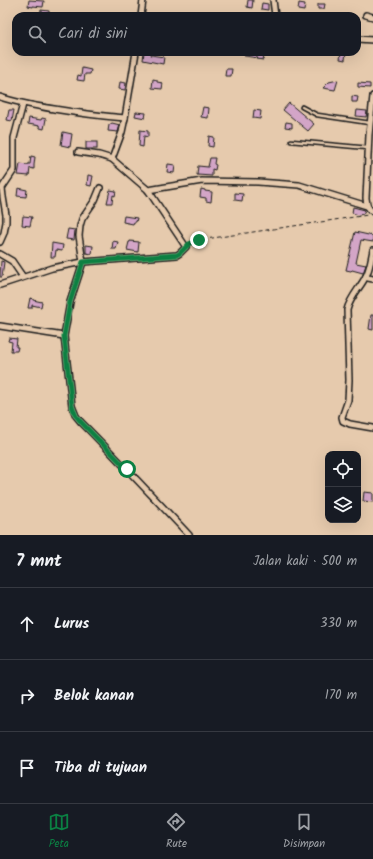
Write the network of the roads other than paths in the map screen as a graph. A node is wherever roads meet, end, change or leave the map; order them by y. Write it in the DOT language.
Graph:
graph roads {
  1 [pos="142,0"];
  2 [pos="273,0"];
  3 [pos="141,12"];
  4 [pos="274,12"];
  5 [pos="366,15"];
  6 [pos="373,17"];
  7 [pos="361,39"];
  8 [pos="373,40"];
  9 [pos="135,56"];
  10 [pos="373,96"];
  11 [pos="0,97"];
  12 [pos="23,104"];
  13 [pos="302,107"];
  14 [pos="125,118"];
  15 [pos="370,123"];
  16 [pos="291,140"];
  17 [pos="369,148"];
  18 [pos="78,152"];
  19 [pos="112,159"];
  20 [pos="100,188"];
  21 [pos="148,190"];
  22 [pos="367,206"];
  23 [pos="373,214"];
  24 [pos="0,242"];
  25 [pos="373,250"];
  26 [pos="0,254"];
  27 [pos="83,262"];
  28 [pos="366,276"];
  29 [pos="23,277"];
  30 [pos="373,279"];
  31 [pos="0,285"];
  32 [pos="0,326"];
  33 [pos="64,336"];
  34 [pos="373,428"];
  35 [pos="189,535"];
  1 -- 3 [label="street"];
  2 -- 4 [label="street"];
  5 -- 6 [label="street"];
  7 -- 8 [label="street"];
  9 -- 14 [label="street"];
  10 -- 15 [label="street"];
  11 -- 12 [label="street"];
  12 -- 14 [label="street"];
  12 -- 24 [label="street"];
  13 -- 15 [label="lane"];
  14 -- 19 [label="street"];
  15 -- 17 [label="street"];
  16 -- 17 [label="lane"];
  17 -- 22 [label="street"];
  18 -- 19 [label="street"];
  19 -- 21 [label="street"];
  20 -- 27 [label="street"];
  21 -- 22 [label="street"];
  21 -- 27 [label="street"];
  22 -- 23 [label="street"];
  25 -- 28 [label="street"];
  26 -- 29 [label="street"];
  27 -- 29 [label="street"];
  27 -- 33 [label="street"];
  28 -- 30 [label="street"];
  28 -- 34 [label="street"];
  29 -- 31 [label="street"];
  32 -- 33 [label="street"];
  33 -- 35 [label="street"];
}
